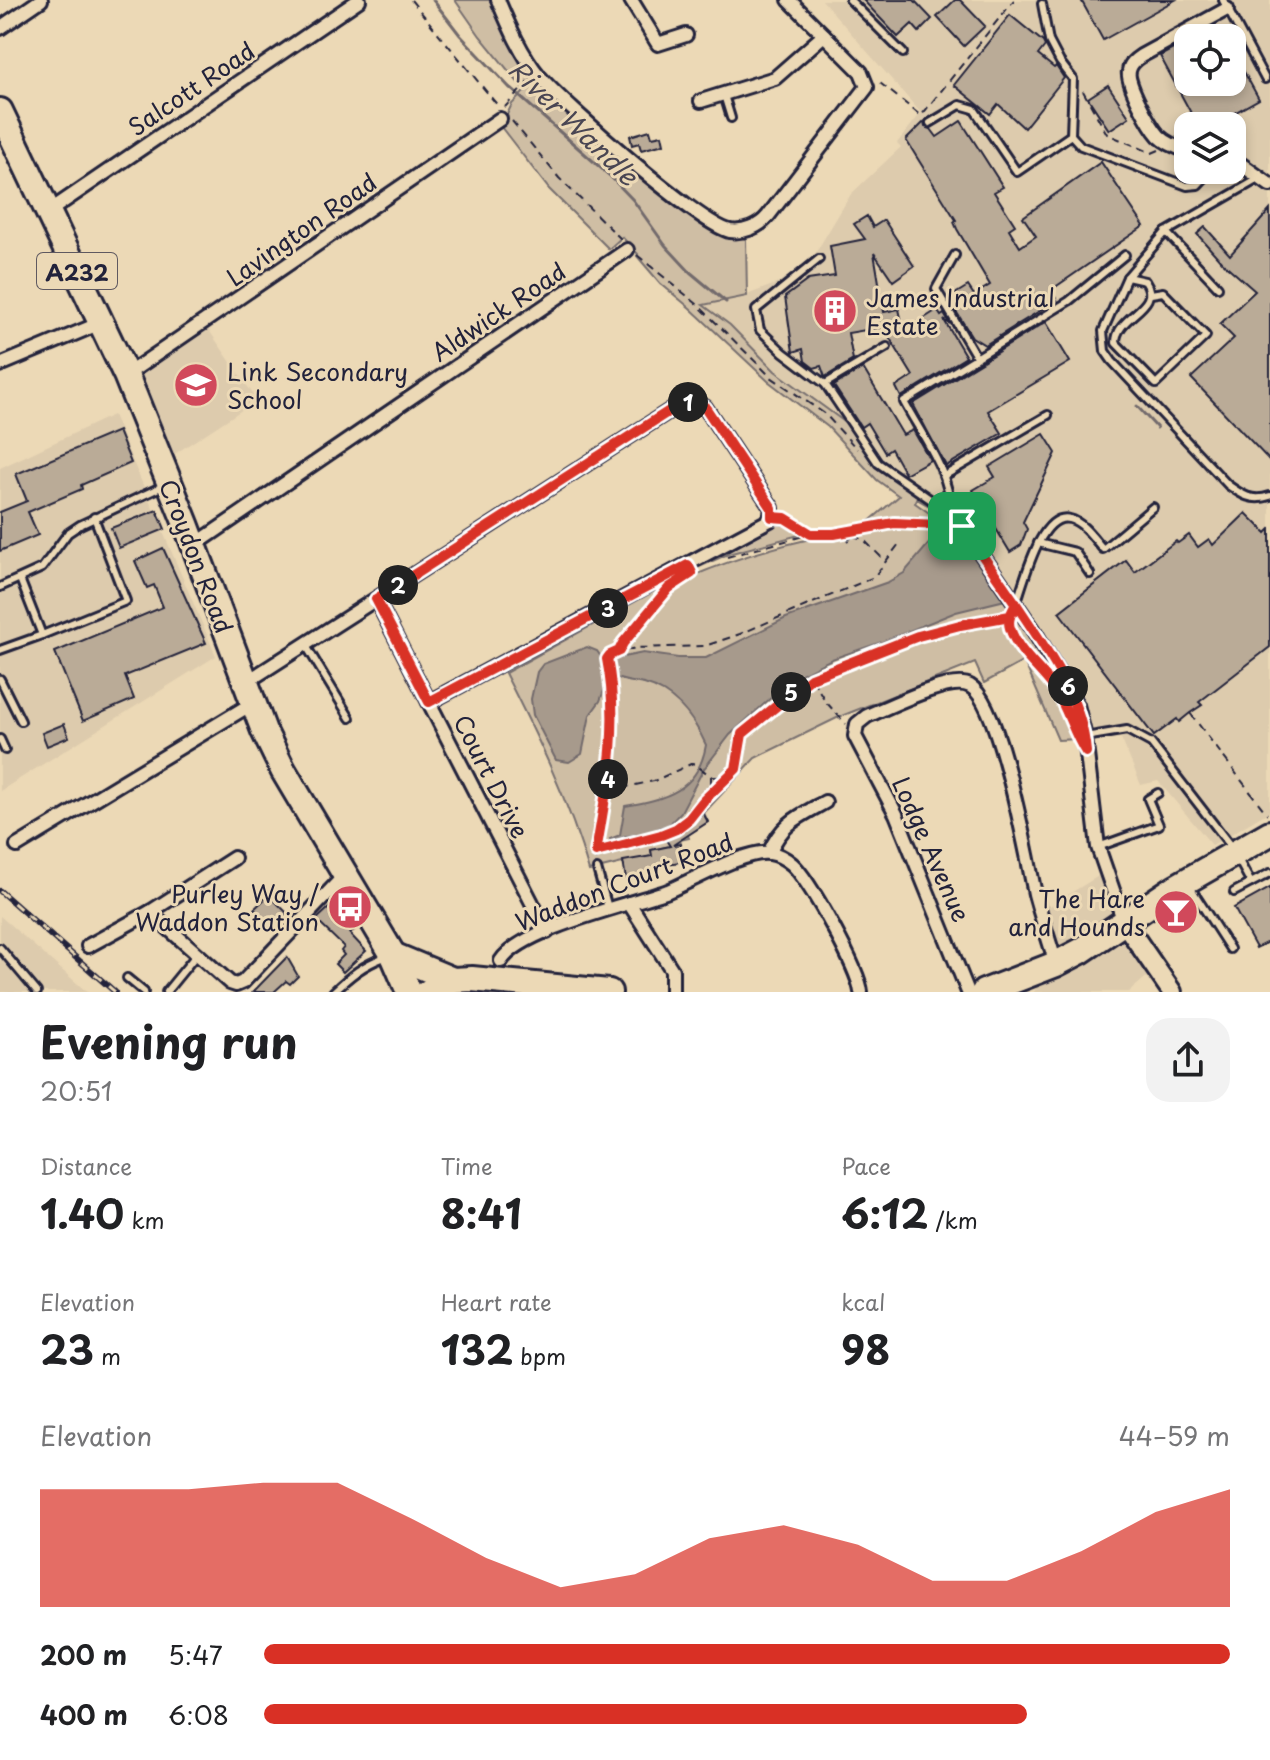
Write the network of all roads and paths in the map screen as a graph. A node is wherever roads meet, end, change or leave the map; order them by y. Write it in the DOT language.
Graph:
graph roads {
  1 [pos="41,0"];
  2 [pos="359,0"];
  3 [pos="411,0"];
  4 [pos="498,0"];
  5 [pos="631,0"];
  6 [pos="789,0"];
  7 [pos="850,0"];
  8 [pos="1014,0"];
  9 [pos="1042,4"];
  10 [pos="1225,4"];
  11 [pos="0,28"];
  12 [pos="686,35"];
  13 [pos="824,35"];
  14 [pos="903,53"];
  15 [pos="1265,79"];
  16 [pos="867,83"];
  17 [pos="1079,84"];
  18 [pos="522,88"];
  19 [pos="724,95"];
  20 [pos="701,101"];
  21 [pos="731,118"];
  22 [pos="504,120"];
  23 [pos="930,123"];
  24 [pos="3,125"];
  25 [pos="1071,135"];
  26 [pos="1170,144"];
  27 [pos="1174,146"];
  28 [pos="1246,170"];
  29 [pos="1174,181"];
  30 [pos="1266,181"];
  31 [pos="48,212"];
  32 [pos="1166,232"];
  33 [pos="628,247"];
  34 [pos="955,255"];
  35 [pos="1125,255"];
  36 [pos="819,259"];
  37 [pos="1127,277"];
  38 [pos="1218,287"];
  39 [pos="1151,294"];
  40 [pos="103,322"];
  41 [pos="887,347"];
  42 [pos="977,358"];
  43 [pos="0,365"];
  44 [pos="126,375"];
  45 [pos="825,384"];
  46 [pos="1048,415"];
  47 [pos="863,456"];
  48 [pos="944,476"];
  49 [pos="170,482"];
  50 [pos="1270,496"];
  51 [pos="1153,507"];
  52 [pos="950,513"];
  53 [pos="938,516"];
  54 [pos="94,517"];
  55 [pos="772,517"];
  56 [pos="956,525"];
  57 [pos="853,530"];
  58 [pos="811,534"];
  59 [pos="853,536"];
  60 [pos="847,541"];
  61 [pos="193,543"];
  62 [pos="1038,543"];
  63 [pos="899,544"];
  64 [pos="716,562"];
  65 [pos="886,562"];
  66 [pos="688,565"];
  67 [pos="1090,574"];
  68 [pos="20,579"];
  69 [pos="0,587"];
  70 [pos="376,599"];
  71 [pos="1016,604"];
  72 [pos="42,635"];
  73 [pos="305,644"];
  74 [pos="0,650"];
  75 [pos="619,651"];
  76 [pos="811,678"];
  77 [pos="0,679"];
  78 [pos="1055,689"];
  79 [pos="249,693"];
  80 [pos="429,702"];
  81 [pos="1190,713"];
  82 [pos="350,718"];
  83 [pos="21,721"];
  84 [pos="857,724"];
  85 [pos="1085,737"];
  86 [pos="0,739"];
  87 [pos="5,750"];
  88 [pos="711,776"];
  89 [pos="729,777"];
  90 [pos="607,791"];
  91 [pos="711,792"];
  92 [pos="1158,793"];
  93 [pos="825,802"];
  94 [pos="1270,819"];
  95 [pos="1270,834"];
  96 [pos="17,846"];
  97 [pos="1098,847"];
  98 [pos="596,852"];
  99 [pos="769,853"];
  100 [pos="1235,853"];
  101 [pos="234,858"];
  102 [pos="597,869"];
  103 [pos="1270,873"];
  104 [pos="345,875"];
  105 [pos="1186,881"];
  106 [pos="1251,883"];
  107 [pos="1234,892"];
  108 [pos="629,903"];
  109 [pos="608,908"];
  110 [pos="150,912"];
  111 [pos="1124,922"];
  112 [pos="547,932"];
  113 [pos="88,946"];
  114 [pos="0,948"];
  115 [pos="1230,949"];
  116 [pos="197,954"];
  117 [pos="393,955"];
  118 [pos="501,961"];
  119 [pos="1056,964"];
  120 [pos="127,978"];
  121 [pos="453,980"];
  122 [pos="526,988"];
  123 [pos="238,989"];
  124 [pos="37,992"];
  125 [pos="144,992"];
  126 [pos="166,992"];
  127 [pos="333,992"];
  128 [pos="409,992"];
  129 [pos="428,992"];
  130 [pos="609,992"];
  131 [pos="672,992"];
  132 [pos="861,992"];
  133 [pos="968,992"];
  134 [pos="984,992"];
  135 [pos="1172,992"];
  1 -- 11 [label="street"];
  2 -- 31 [label="street, Salcott Road"];
  3 -- 18 [label="path"];
  4 -- 16 [label="street"];
  5 -- 12 [label="street"];
  6 -- 13 [label="street"];
  7 -- 14 [label="lane"];
  8 -- 16 [label="path"];
  9 -- 25 [label="lane"];
  10 -- 15 [label="lane"];
  10 -- 26 [label="street"];
  13 -- 16 [label="street"];
  13 -- 19 [label="street"];
  17 -- 26 [label="path"];
  19 -- 20 [label="street"];
  19 -- 21 [label="lane"];
  22 -- 33 [label="path"];
  22 -- 44 [label="street, Lavington Road"];
  23 -- 25 [label="lane"];
  24 -- 31 [label="highway, Croydon Road / A232"];
  25 -- 29 [label="lane"];
  26 -- 27 [label="street"];
  28 -- 30 [label="street"];
  30 -- 32 [label="lane"];
  31 -- 40 [label="highway, Croydon Road / A232"];
  32 -- 37 [label="lane"];
  32 -- 38 [label="lane"];
  33 -- 47 [label="path"];
  33 -- 61 [label="street, Aldwick Road"];
  34 -- 42 [label="lane"];
  35 -- 42 [label="lane"];
  36 -- 45 [label="lane"];
  37 -- 39 [label="lane"];
  37 -- 50 [label="lane"];
  39 -- 39 [label="lane"];
  40 -- 43 [label="street"];
  40 -- 44 [label="highway, Croydon Road / A232"];
  41 -- 45 [label="lane"];
  42 -- 48 [label="lane"];
  44 -- 49 [label="highway, Croydon Road / A232"];
  45 -- 52 [label="lane"];
  46 -- 48 [label="lane"];
  48 -- 52 [label="lane"];
  49 -- 54 [label="lane"];
  49 -- 61 [label="highway, Croydon Road / A232"];
  51 -- 62 [label="lane"];
  52 -- 56 [label="lane"];
  53 -- 56 [label="path"];
  54 -- 68 [label="lane"];
  54 -- 72 [label="lane"];
  55 -- 58 [label="path"];
  55 -- 66 [label="street"];
  55 -- 70 [label="street"];
  56 -- 57 [label="path"];
  56 -- 71 [label="street"];
  57 -- 58 [label="path"];
  57 -- 59 [label="path"];
  58 -- 64 [label="path"];
  59 -- 60 [label="path"];
  59 -- 65 [label="path"];
  61 -- 79 [label="highway, Croydon Road / A232"];
  62 -- 67 [label="lane"];
  62 -- 71 [label="lane"];
  63 -- 65 [label="path"];
  65 -- 75 [label="path"];
  66 -- 75 [label="path"];
  66 -- 80 [label="street"];
  68 -- 69 [label="lane"];
  68 -- 72 [label="lane"];
  70 -- 73 [label="street"];
  70 -- 80 [label="street, Court Drive"];
  71 -- 85 [label="street"];
  72 -- 74 [label="lane"];
  73 -- 79 [label="street"];
  73 -- 82 [label="lane"];
  75 -- 90 [label="path"];
  76 -- 78 [label="path"];
  76 -- 84 [label="path"];
  76 -- 89 [label="path"];
  77 -- 83 [label="lane"];
  79 -- 96 [label="street"];
  79 -- 104 [label="highway, Croydon Road / A232"];
  80 -- 112 [label="street, Court Drive"];
  81 -- 94 [label="path"];
  84 -- 119 [label="street"];
  84 -- 133 [label="street, Lodge Avenue"];
  85 -- 97 [label="street"];
  85 -- 100 [label="lane"];
  86 -- 87 [label="lane"];
  88 -- 89 [label="path"];
  88 -- 90 [label="path"];
  88 -- 91 [label="path"];
  89 -- 91 [label="path"];
  90 -- 98 [label="path"];
  91 -- 98 [label="path"];
  92 -- 97 [label="lane"];
  93 -- 99 [label="street, Waddon Court Road"];
  95 -- 100 [label="highway"];
  97 -- 111 [label="street"];
  98 -- 102 [label="path"];
  99 -- 108 [label="street, Waddon Court Road"];
  99 -- 132 [label="street, Waddon Court Road"];
  100 -- 105 [label="highway"];
  100 -- 106 [label="lane"];
  101 -- 110 [label="street"];
  102 -- 109 [label="lane"];
  103 -- 106 [label="lane"];
  104 -- 117 [label="highway, Croydon Road / A232"];
  104 -- 123 [label="street"];
  105 -- 111 [label="highway"];
  105 -- 115 [label="lane"];
  106 -- 107 [label="lane"];
  108 -- 109 [label="street, Waddon Court Road"];
  108 -- 131 [label="street"];
  109 -- 112 [label="street, Waddon Court Road"];
  110 -- 113 [label="street"];
  110 -- 116 [label="street"];
  111 -- 119 [label="highway"];
  111 -- 135 [label="street"];
  112 -- 118 [label="street, Waddon Court Road"];
  114 -- 124 [label="lane"];
  116 -- 123 [label="street"];
  116 -- 126 [label="lane"];
  117 -- 121 [label="highway"];
  117 -- 127 [label="lane"];
  117 -- 128 [label="highway, Croydon Road / A232"];
  119 -- 134 [label="highway"];
  120 -- 125 [label="lane"];
  121 -- 122 [label="highway"];
  121 -- 129 [label="highway"];
  122 -- 130 [label="highway"];
}
